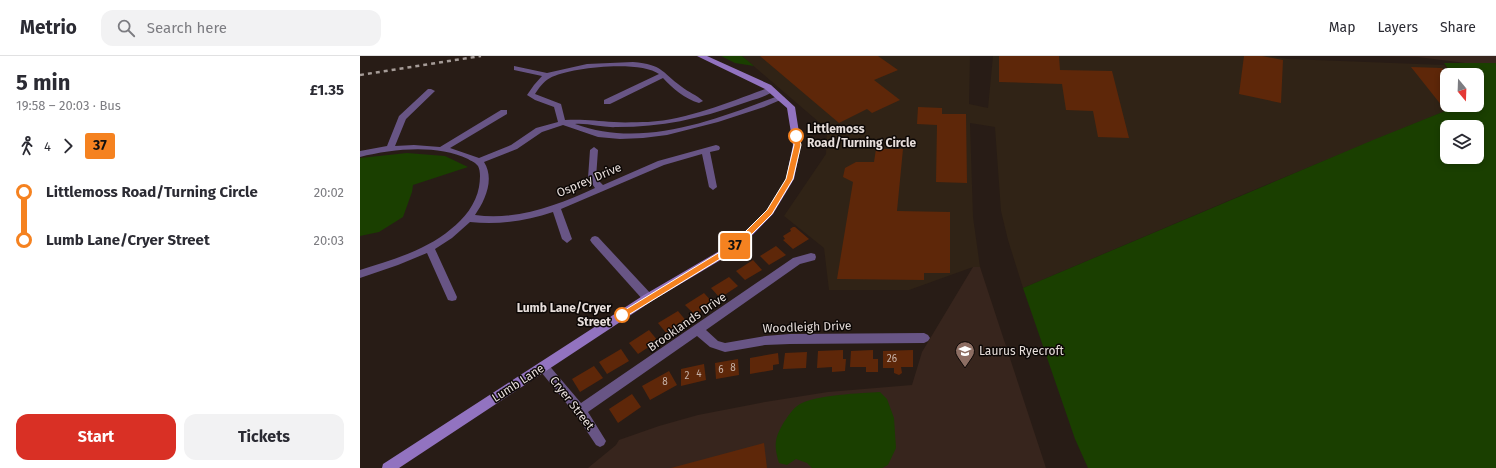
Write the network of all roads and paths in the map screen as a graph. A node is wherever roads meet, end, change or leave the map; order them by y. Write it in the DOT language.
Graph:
graph roads {
  1 [pos="702,56"];
  2 [pos="517,68"];
  3 [pos="664,74"];
  4 [pos="549,76"];
  5 [pos="771,90"];
  6 [pos="431,91"];
  7 [pos="781,98"];
  8 [pos="699,101"];
  9 [pos="607,102"];
  10 [pos="504,112"];
  11 [pos="562,123"];
  12 [pos="716,148"];
  13 [pos="390,149"];
  14 [pos="442,150"];
  15 [pos="594,150"];
  16 [pos="706,151"];
  17 [pos="360,154"];
  18 [pos="478,161"];
  19 [pos="713,187"];
  20 [pos="601,189"];
  21 [pos="556,207"];
  22 [pos="468,218"];
  23 [pos="567,239"];
  24 [pos="596,240"];
  25 [pos="429,248"];
  26 [pos="811,257"];
  27 [pos="360,274"];
  28 [pos="452,297"];
  29 [pos="648,298"];
  30 [pos="699,330"];
  31 [pos="924,338"];
  32 [pos="543,367"];
  33 [pos="580,411"];
  34 [pos="600,440"];
  35 [pos="388,468"];
  1 -- 5 [label="street, Lumb Lane"];
  2 -- 4 [label="street"];
  3 -- 4 [label="street"];
  3 -- 8 [label="street"];
  3 -- 9 [label="street"];
  4 -- 11 [label="street"];
  5 -- 7 [label="street, Lumb Lane"];
  5 -- 11 [label="street"];
  6 -- 13 [label="street"];
  7 -- 11 [label="street"];
  7 -- 29 [label="street, Lumb Lane"];
  10 -- 14 [label="street"];
  11 -- 18 [label="street"];
  12 -- 16 [label="street, Osprey Drive"];
  13 -- 14 [label="street"];
  13 -- 17 [label="street"];
  14 -- 18 [label="street"];
  15 -- 20 [label="street"];
  16 -- 19 [label="street"];
  16 -- 20 [label="street, Osprey Drive"];
  18 -- 22 [label="street"];
  20 -- 21 [label="street, Osprey Drive"];
  21 -- 22 [label="street, Osprey Drive"];
  21 -- 23 [label="street"];
  22 -- 25 [label="street"];
  24 -- 29 [label="street"];
  25 -- 27 [label="street"];
  25 -- 28 [label="street"];
  26 -- 30 [label="street, Brooklands Drive"];
  29 -- 32 [label="street, Lumb Lane"];
  30 -- 31 [label="street, Woodleigh Drive"];
  30 -- 33 [label="street, Brooklands Drive"];
  32 -- 33 [label="street, Cryer Street"];
  32 -- 35 [label="street, Lumb Lane"];
  33 -- 34 [label="street, Cryer Street"];
}
